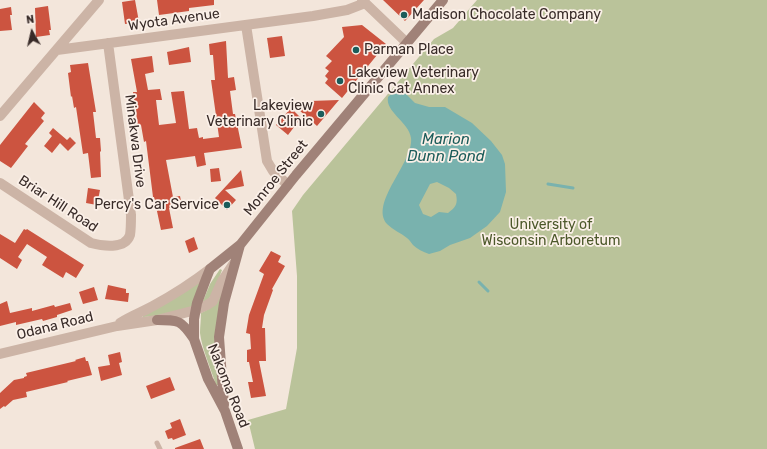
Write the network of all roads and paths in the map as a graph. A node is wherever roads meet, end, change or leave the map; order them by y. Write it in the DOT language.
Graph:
graph roads {
  1 [pos="98,0"];
  2 [pos="443,0"];
  3 [pos="363,1"];
  4 [pos="246,25"];
  5 [pos="108,43"];
  6 [pos="407,43"];
  7 [pos="57,50"];
  8 [pos="0,116"];
  9 [pos="0,183"];
  10 [pos="288,186"];
  11 [pos="126,240"];
  12 [pos="240,245"];
  13 [pos="237,259"];
  14 [pos="210,269"];
  15 [pos="196,310"];
  16 [pos="157,320"];
  17 [pos="116,326"];
  18 [pos="194,339"];
  19 [pos="0,354"];
  20 [pos="225,411"];
  21 [pos="157,443"];
  22 [pos="160,449"];
  23 [pos="238,449"];
  1 -- 7 [label="street"];
  2 -- 6 [label="main road, Monroe Street"];
  3 -- 4 [label="street, Wyota Avenue"];
  3 -- 6 [label="street"];
  4 -- 5 [label="street, Wyota Avenue"];
  4 -- 10 [label="street"];
  5 -- 7 [label="street, Wyota Avenue"];
  5 -- 11 [label="street, Minakwa Drive"];
  6 -- 10 [label="main road, Monroe Street"];
  7 -- 8 [label="street"];
  9 -- 11 [label="street, Briar Hill Road"];
  10 -- 12 [label="main road, Monroe Street"];
  12 -- 13 [label="main road, Monroe Street"];
  12 -- 14 [label="main road, Monroe Street"];
  13 -- 15 [label="street, Monroe Street"];
  13 -- 20 [label="main road, Monroe Street"];
  14 -- 15 [label="main road, Monroe Street"];
  14 -- 17 [label="street, Odana Road"];
  15 -- 16 [label="street, Odana Road"];
  15 -- 18 [label="main road, Nakoma Road"];
  16 -- 17 [label="street, Odana Road"];
  16 -- 18 [label="main road"];
  17 -- 19 [label="street, Odana Road"];
  18 -- 20 [label="main road, Nakoma Road"];
  20 -- 23 [label="main road, Nakoma Road"];
  21 -- 22 [label="lane"];
}
